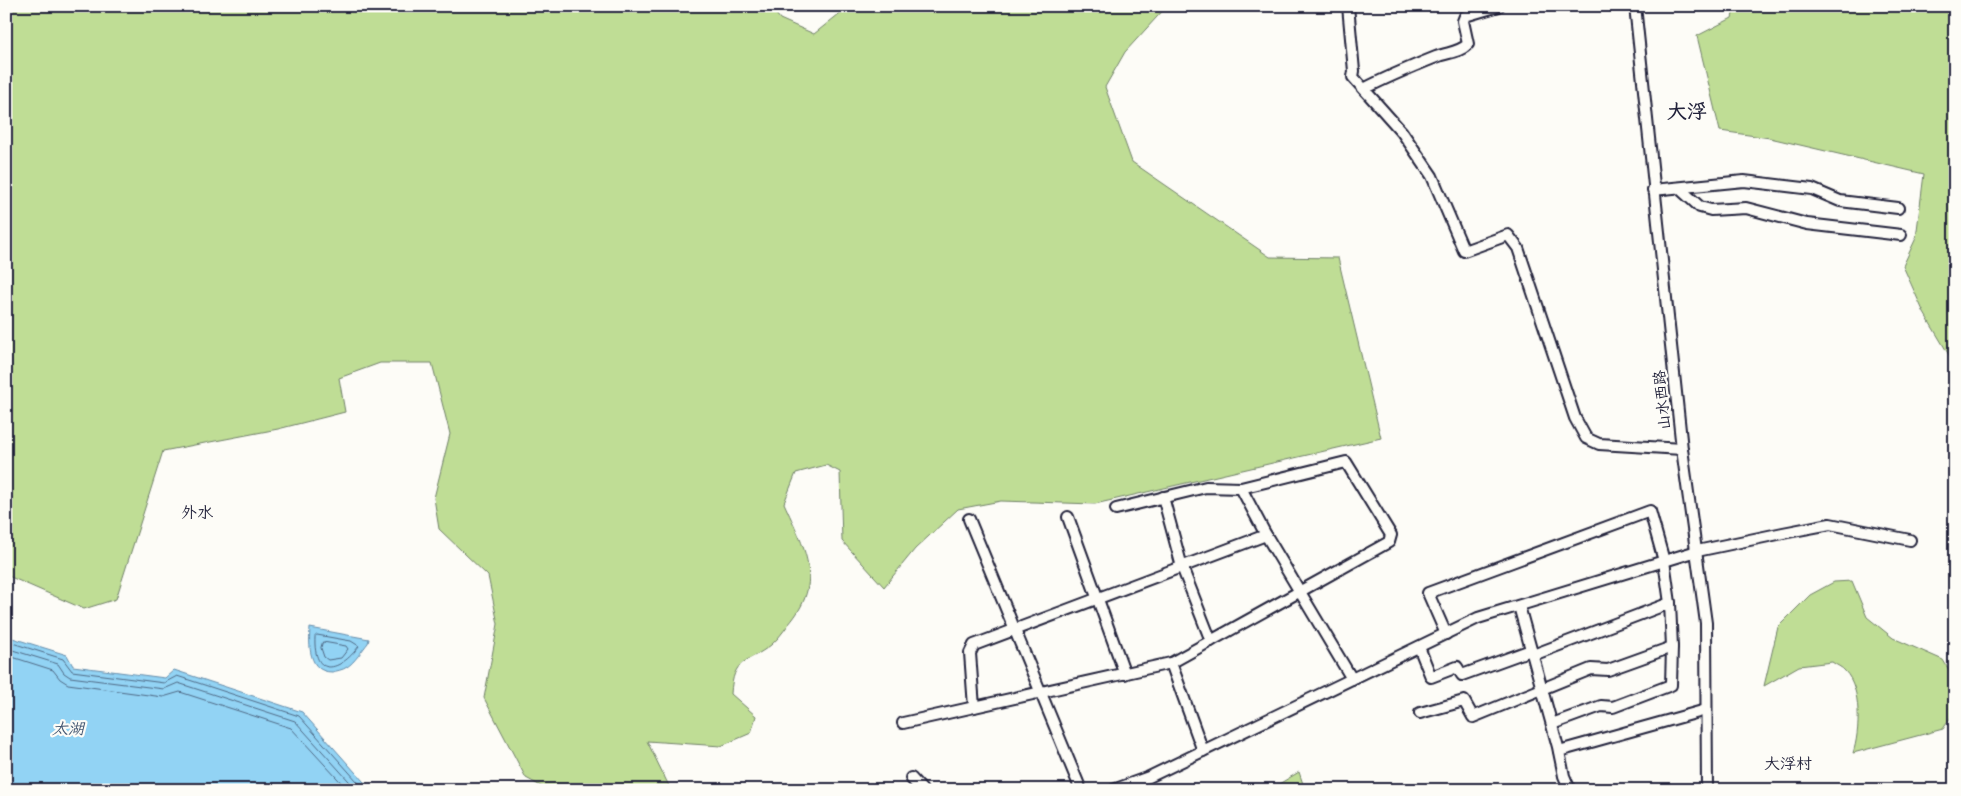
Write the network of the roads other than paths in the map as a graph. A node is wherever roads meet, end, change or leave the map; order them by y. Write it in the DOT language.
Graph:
graph roads {
  1 [pos="1348,6"];
  2 [pos="1499,6"];
  3 [pos="1635,6"];
  4 [pos="1364,90"];
  5 [pos="1679,188"];
  6 [pos="1653,190"];
  7 [pos="1898,208"];
  8 [pos="1901,235"];
  9 [pos="1682,449"];
  10 [pos="1241,488"];
  11 [pos="1163,497"];
  12 [pos="1116,509"];
  13 [pos="1068,517"];
  14 [pos="970,519"];
  15 [pos="1266,536"];
  16 [pos="1910,540"];
  17 [pos="1696,551"];
  18 [pos="1664,561"];
  19 [pos="1182,567"];
  20 [pos="1300,592"];
  21 [pos="1097,600"];
  22 [pos="1670,603"];
  23 [pos="1519,606"];
  24 [pos="1015,630"];
  25 [pos="1446,634"];
  26 [pos="1211,641"];
  27 [pos="1419,647"];
  28 [pos="1672,647"];
  29 [pos="1532,652"];
  30 [pos="1171,664"];
  31 [pos="1125,674"];
  32 [pos="1352,679"];
  33 [pos="1542,689"];
  34 [pos="1042,692"];
  35 [pos="974,707"];
  36 [pos="1706,710"];
  37 [pos="1420,713"];
  38 [pos="904,723"];
  39 [pos="1552,724"];
  40 [pos="1202,751"];
  41 [pos="1559,751"];
  42 [pos="911,778"];
  43 [pos="922,790"];
  44 [pos="1081,790"];
  45 [pos="1113,790"];
  46 [pos="1570,790"];
  47 [pos="1707,790"];
  1 -- 4 [label="street"];
  2 -- 4 [label="street"];
  3 -- 6 [label="street, 山水西路"];
  4 -- 9 [label="street"];
  5 -- 6 [label="street"];
  5 -- 7 [label="street"];
  5 -- 8 [label="street"];
  6 -- 9 [label="street, 山水西路"];
  9 -- 17 [label="street, 山水西路"];
  10 -- 11 [label="street"];
  10 -- 15 [label="street"];
  10 -- 20 [label="street"];
  11 -- 12 [label="street"];
  11 -- 19 [label="street"];
  13 -- 21 [label="street"];
  14 -- 24 [label="street"];
  15 -- 19 [label="street"];
  15 -- 20 [label="street"];
  16 -- 17 [label="street"];
  17 -- 18 [label="street"];
  17 -- 36 [label="street, 山水西路"];
  18 -- 22 [label="street"];
  18 -- 23 [label="street"];
  18 -- 25 [label="street"];
  19 -- 21 [label="street"];
  19 -- 26 [label="street"];
  20 -- 26 [label="street"];
  20 -- 32 [label="street"];
  21 -- 24 [label="street"];
  21 -- 31 [label="street"];
  22 -- 28 [label="street"];
  22 -- 29 [label="street"];
  23 -- 25 [label="street"];
  23 -- 29 [label="street"];
  24 -- 34 [label="street"];
  24 -- 35 [label="street"];
  25 -- 27 [label="street"];
  26 -- 30 [label="street"];
  27 -- 29 [label="street"];
  27 -- 32 [label="street"];
  28 -- 33 [label="street"];
  28 -- 39 [label="street"];
  29 -- 33 [label="street"];
  30 -- 31 [label="street"];
  30 -- 40 [label="street"];
  31 -- 34 [label="street"];
  32 -- 40 [label="street"];
  33 -- 37 [label="street"];
  33 -- 39 [label="street"];
  34 -- 35 [label="street"];
  34 -- 44 [label="street"];
  35 -- 38 [label="street"];
  36 -- 41 [label="street"];
  36 -- 47 [label="street, 山水西路"];
  39 -- 41 [label="street"];
  40 -- 45 [label="street"];
  41 -- 46 [label="street"];
  42 -- 43 [label="street"];
}
